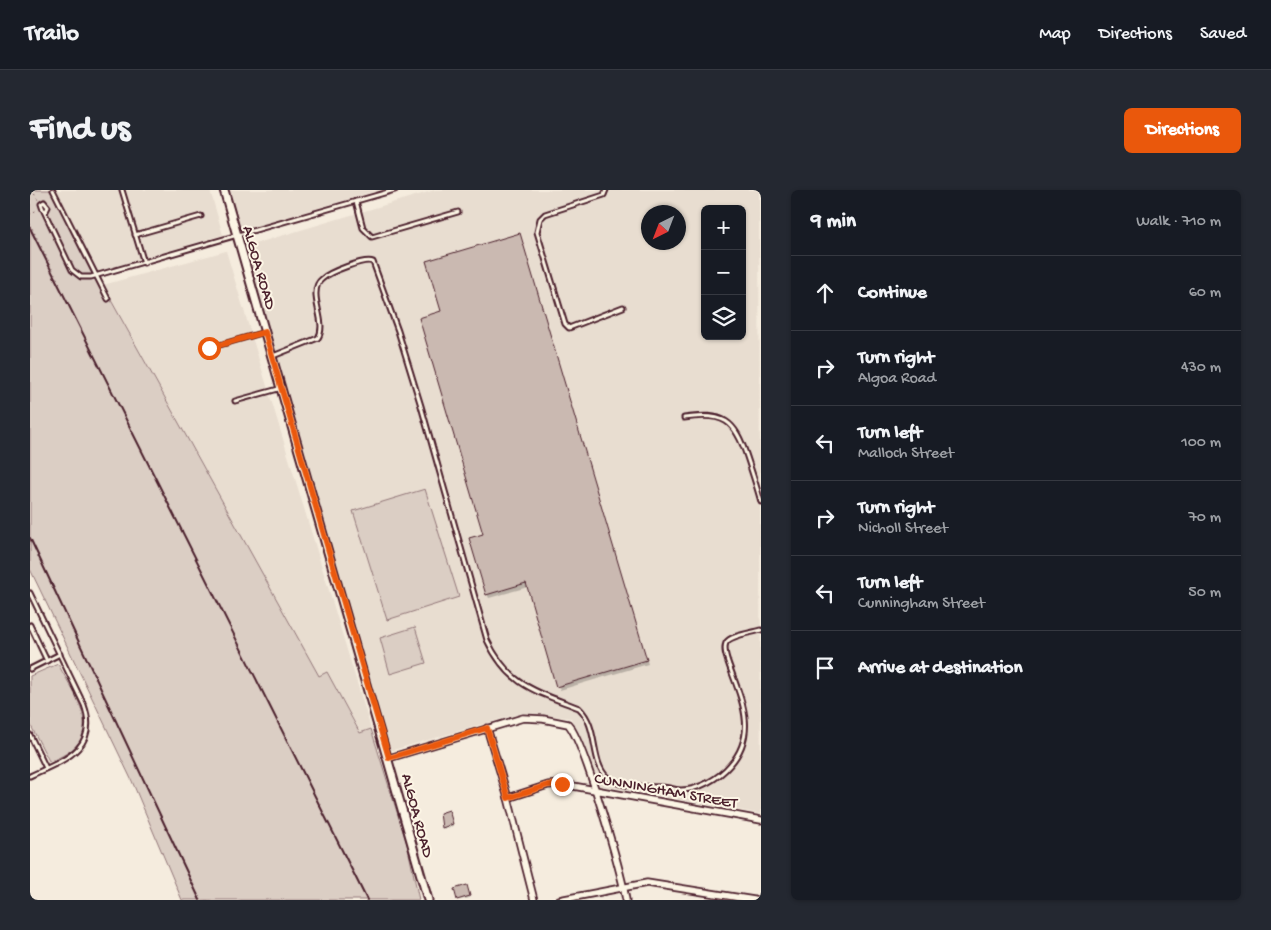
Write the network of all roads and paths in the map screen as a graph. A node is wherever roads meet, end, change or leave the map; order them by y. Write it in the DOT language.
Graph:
graph roads {
  1 [pos="32,190"];
  2 [pos="53,190"];
  3 [pos="122,190"];
  4 [pos="224,190"];
  5 [pos="395,190"];
  6 [pos="606,190"];
  7 [pos="356,201"];
  8 [pos="42,207"];
  9 [pos="458,212"];
  10 [pos="45,213"];
  11 [pos="30,214"];
  12 [pos="201,216"];
  13 [pos="30,224"];
  14 [pos="135,235"];
  15 [pos="237,235"];
  16 [pos="144,263"];
  17 [pos="97,276"];
  18 [pos="60,284"];
  19 [pos="108,299"];
  20 [pos="623,308"];
  21 [pos="265,332"];
  22 [pos="209,348"];
  23 [pos="273,356"];
  24 [pos="282,388"];
  25 [pos="235,401"];
  26 [pos="684,418"];
  27 [pos="761,502"];
  28 [pos="30,593"];
  29 [pos="30,625"];
  30 [pos="761,630"];
  31 [pos="60,654"];
  32 [pos="47,661"];
  33 [pos="30,664"];
  34 [pos="31,669"];
  35 [pos="487,728"];
  36 [pos="30,735"];
  37 [pos="389,758"];
  38 [pos="46,768"];
  39 [pos="30,776"];
  40 [pos="594,790"];
  41 [pos="508,798"];
  42 [pos="761,820"];
  43 [pos="624,887"];
  44 [pos="574,898"];
  45 [pos="428,900"];
  46 [pos="534,900"];
  47 [pos="559,900"];
  48 [pos="626,900"];
  49 [pos="750,900"];
  1 -- 8 [label="path"];
  2 -- 17 [label="lane"];
  3 -- 14 [label="lane"];
  4 -- 15 [label="street, ALGOA ROAD"];
  5 -- 7 [label="lane"];
  6 -- 20 [label="lane"];
  7 -- 9 [label="lane"];
  7 -- 15 [label="lane"];
  8 -- 10 [label="lane"];
  8 -- 10 [label="lane"];
  8 -- 11 [label="path"];
  10 -- 17 [label="lane"];
  12 -- 14 [label="lane"];
  13 -- 18 [label="path"];
  14 -- 16 [label="lane"];
  15 -- 16 [label="lane"];
  15 -- 21 [label="street, ALGOA ROAD"];
  16 -- 17 [label="lane"];
  17 -- 19 [label="lane"];
  21 -- 22 [label="lane"];
  21 -- 23 [label="street, ALGOA ROAD"];
  23 -- 24 [label="street, ALGOA ROAD"];
  23 -- 30 [label="lane"];
  24 -- 25 [label="lane"];
  24 -- 37 [label="street, ALGOA ROAD"];
  26 -- 27 [label="lane"];
  28 -- 31 [label="lane"];
  29 -- 32 [label="lane"];
  31 -- 32 [label="lane"];
  31 -- 38 [label="lane"];
  32 -- 34 [label="lane"];
  33 -- 34 [label="lane"];
  35 -- 37 [label="street"];
  35 -- 40 [label="street"];
  35 -- 41 [label="street"];
  36 -- 38 [label="lane"];
  37 -- 45 [label="street, ALGOA ROAD"];
  38 -- 39 [label="lane"];
  40 -- 41 [label="street, CUNNINGHAM STREET"];
  40 -- 42 [label="street, CUNNINGHAM STREET"];
  40 -- 43 [label="street"];
  41 -- 46 [label="street"];
  43 -- 44 [label="street"];
  43 -- 48 [label="street"];
  43 -- 49 [label="street"];
  44 -- 47 [label="street"];
}
